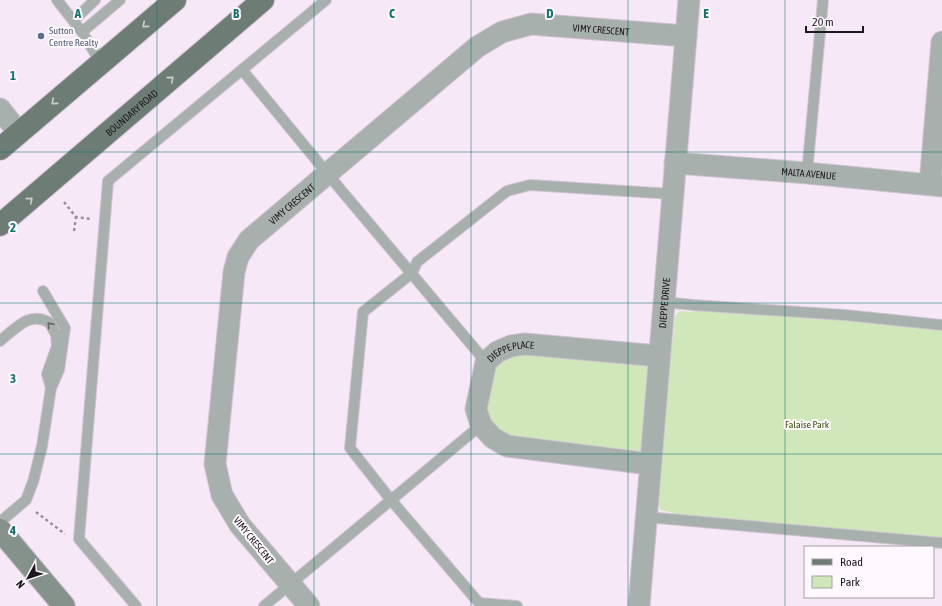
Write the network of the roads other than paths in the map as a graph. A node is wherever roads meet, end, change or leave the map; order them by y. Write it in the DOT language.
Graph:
graph roads {
  1 [pos="57,0"];
  2 [pos="95,0"];
  3 [pos="120,0"];
  4 [pos="175,0"];
  5 [pos="263,0"];
  6 [pos="326,0"];
  7 [pos="689,0"];
  8 [pos="824,0"];
  9 [pos="74,20"];
  10 [pos="82,32"];
  11 [pos="686,36"];
  12 [pos="942,42"];
  13 [pos="101,63"];
  14 [pos="243,70"];
  15 [pos="0,109"];
  16 [pos="19,133"];
  17 [pos="0,149"];
  18 [pos="675,163"];
  19 [pos="807,173"];
  20 [pos="327,174"];
  21 [pos="936,185"];
  22 [pos="673,194"];
  23 [pos="0,226"];
  24 [pos="412,273"];
  25 [pos="43,290"];
  26 [pos="664,302"];
  27 [pos="942,324"];
  28 [pos="0,341"];
  29 [pos="660,356"];
  30 [pos="486,362"];
  31 [pos="51,388"];
  32 [pos="481,425"];
  33 [pos="650,464"];
  34 [pos="391,500"];
  35 [pos="646,517"];
  36 [pos="0,522"];
  37 [pos="0,530"];
  38 [pos="942,543"];
  39 [pos="290,584"];
  40 [pos="64,606"];
  41 [pos="136,606"];
  42 [pos="264,606"];
  43 [pos="308,606"];
  44 [pos="517,606"];
  45 [pos="639,606"];
  1 -- 9 [label="lane"];
  2 -- 9 [label="lane"];
  3 -- 10 [label="lane"];
  4 -- 13 [label="main road, one-way"];
  23 -- 5 [label="main road, BOUNDARY ROAD, one-way"];
  6 -- 14 [label="lane"];
  7 -- 11 [label="street, DIEPPE DRIVE"];
  8 -- 19 [label="lane"];
  9 -- 10 [label="lane"];
  10 -- 13 [label="lane"];
  11 -- 18 [label="street, DIEPPE DRIVE"];
  11 -- 20 [label="street, VIMY CRESCENT"];
  12 -- 21 [label="street"];
  13 -- 16 [label="main road, one-way"];
  14 -- 20 [label="lane"];
  14 -- 41 [label="lane"];
  15 -- 16 [label="street"];
  16 -- 17 [label="main road"];
  18 -- 19 [label="street, MALTA AVENUE"];
  18 -- 22 [label="street, DIEPPE DRIVE"];
  19 -- 21 [label="street, MALTA AVENUE"];
  20 -- 24 [label="lane"];
  20 -- 39 [label="street, VIMY CRESCENT"];
  22 -- 24 [label="lane"];
  22 -- 26 [label="street, DIEPPE DRIVE"];
  24 -- 30 [label="lane"];
  24 -- 34 [label="lane"];
  25 -- 31 [label="lane"];
  26 -- 27 [label="lane"];
  26 -- 29 [label="street, DIEPPE DRIVE"];
  31 -- 28 [label="lane, one-way"];
  29 -- 30 [label="street, DIEPPE PLACE"];
  29 -- 33 [label="street, DIEPPE DRIVE"];
  30 -- 32 [label="street, DIEPPE PLACE"];
  31 -- 36 [label="lane"];
  32 -- 33 [label="street"];
  32 -- 34 [label="lane"];
  33 -- 35 [label="street, DIEPPE DRIVE"];
  34 -- 39 [label="lane"];
  34 -- 44 [label="lane"];
  35 -- 38 [label="lane"];
  35 -- 45 [label="street, DIEPPE DRIVE"];
  37 -- 40 [label="main road"];
  39 -- 42 [label="lane"];
  39 -- 43 [label="street, VIMY CRESCENT"];
}
